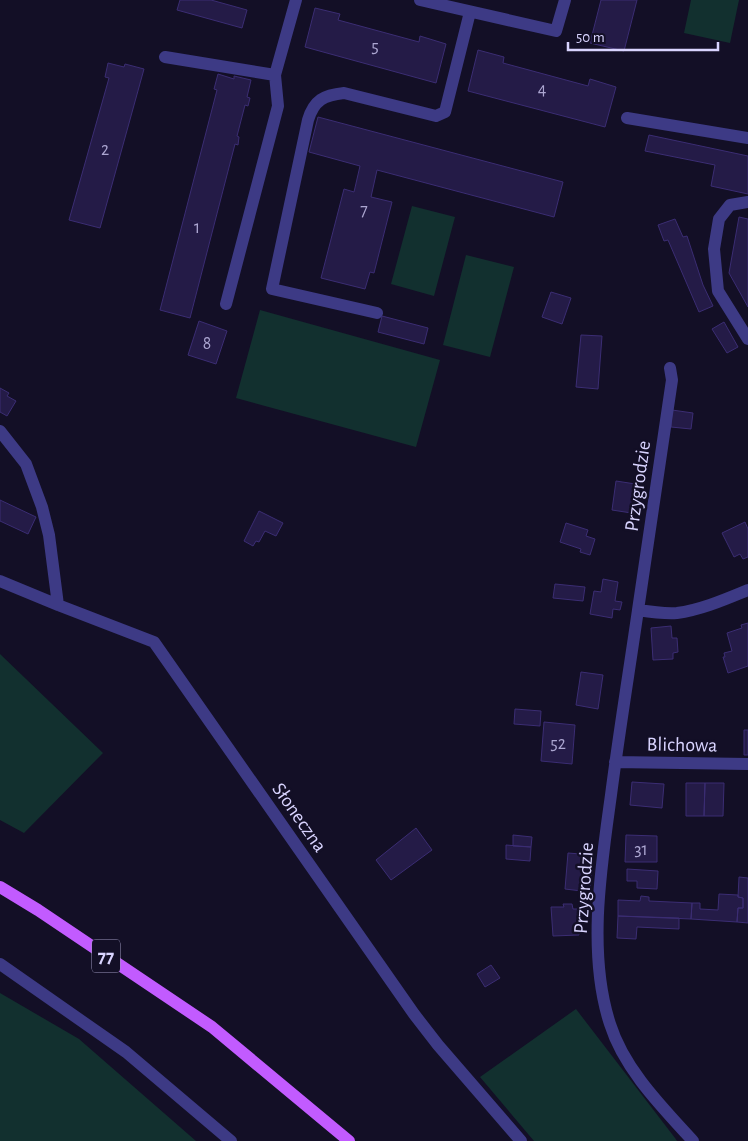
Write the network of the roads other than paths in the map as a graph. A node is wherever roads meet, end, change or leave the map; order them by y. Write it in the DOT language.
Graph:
graph roads {
  1 [pos="296,0"];
  2 [pos="420,0"];
  3 [pos="565,0"];
  4 [pos="470,12"];
  5 [pos="165,57"];
  6 [pos="275,75"];
  7 [pos="627,118"];
  8 [pos="748,138"];
  9 [pos="748,202"];
  10 [pos="226,304"];
  11 [pos="377,313"];
  12 [pos="748,339"];
  13 [pos="670,368"];
  14 [pos="0,431"];
  15 [pos="0,581"];
  16 [pos="748,590"];
  17 [pos="58,605"];
  18 [pos="638,610"];
  19 [pos="615,762"];
  20 [pos="748,764"];
  21 [pos="0,887"];
  22 [pos="0,964"];
  23 [pos="231,1141"];
  24 [pos="349,1141"];
  25 [pos="521,1141"];
  26 [pos="693,1141"];
  1 -- 6 [label="street"];
  2 -- 4 [label="street"];
  3 -- 4 [label="street"];
  4 -- 11 [label="street"];
  5 -- 6 [label="street"];
  6 -- 10 [label="street"];
  7 -- 8 [label="street"];
  9 -- 12 [label="street"];
  13 -- 18 [label="street, Przygrodzie"];
  14 -- 17 [label="street"];
  15 -- 17 [label="street, Słoneczna"];
  16 -- 18 [label="street"];
  17 -- 25 [label="street, Słoneczna"];
  18 -- 19 [label="street, Przygrodzie"];
  19 -- 20 [label="street, Blichowa"];
  19 -- 26 [label="street, Przygrodzie"];
  21 -- 24 [label="main road, 77"];
  22 -- 23 [label="street"];
}
